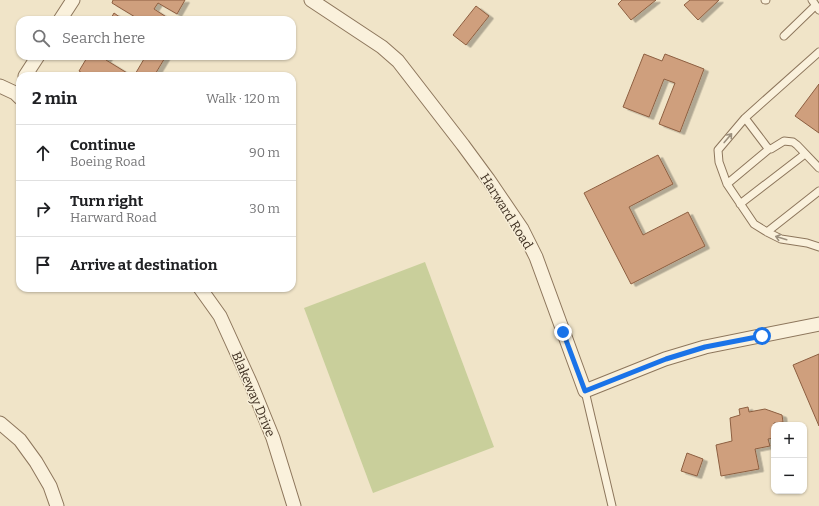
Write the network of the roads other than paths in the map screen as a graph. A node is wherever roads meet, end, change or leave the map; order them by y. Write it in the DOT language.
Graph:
graph roads {
  1 [pos="73,0"];
  2 [pos="311,0"];
  3 [pos="815,5"];
  4 [pos="63,16"];
  5 [pos="784,36"];
  6 [pos="819,52"];
  7 [pos="35,60"];
  8 [pos="28,72"];
  9 [pos="0,86"];
  10 [pos="16,91"];
  11 [pos="745,118"];
  12 [pos="769,148"];
  13 [pos="805,154"];
  14 [pos="819,168"];
  15 [pos="727,184"];
  16 [pos="819,191"];
  17 [pos="740,204"];
  18 [pos="767,232"];
  19 [pos="819,247"];
  20 [pos="203,292"];
  21 [pos="819,324"];
  22 [pos="585,391"];
  23 [pos="0,423"];
  24 [pos="57,506"];
  25 [pos="294,506"];
  26 [pos="612,506"];
  1 -- 4 [label="street"];
  2 -- 22 [label="street, Harward Road"];
  3 -- 5 [label="lane"];
  6 -- 11 [label="lane"];
  7 -- 8 [label="street"];
  9 -- 10 [label="street"];
  11 -- 12 [label="lane"];
  15 -- 11 [label="lane, one-way"];
  12 -- 13 [label="lane"];
  12 -- 15 [label="lane"];
  13 -- 14 [label="lane"];
  13 -- 17 [label="lane"];
  15 -- 17 [label="lane"];
  16 -- 18 [label="lane"];
  17 -- 18 [label="lane"];
  19 -- 18 [label="lane, one-way"];
  20 -- 25 [label="street, Blakeway Drive"];
  21 -- 22 [label="street"];
  22 -- 26 [label="lane, Harward Road"];
  23 -- 24 [label="street"];
}
